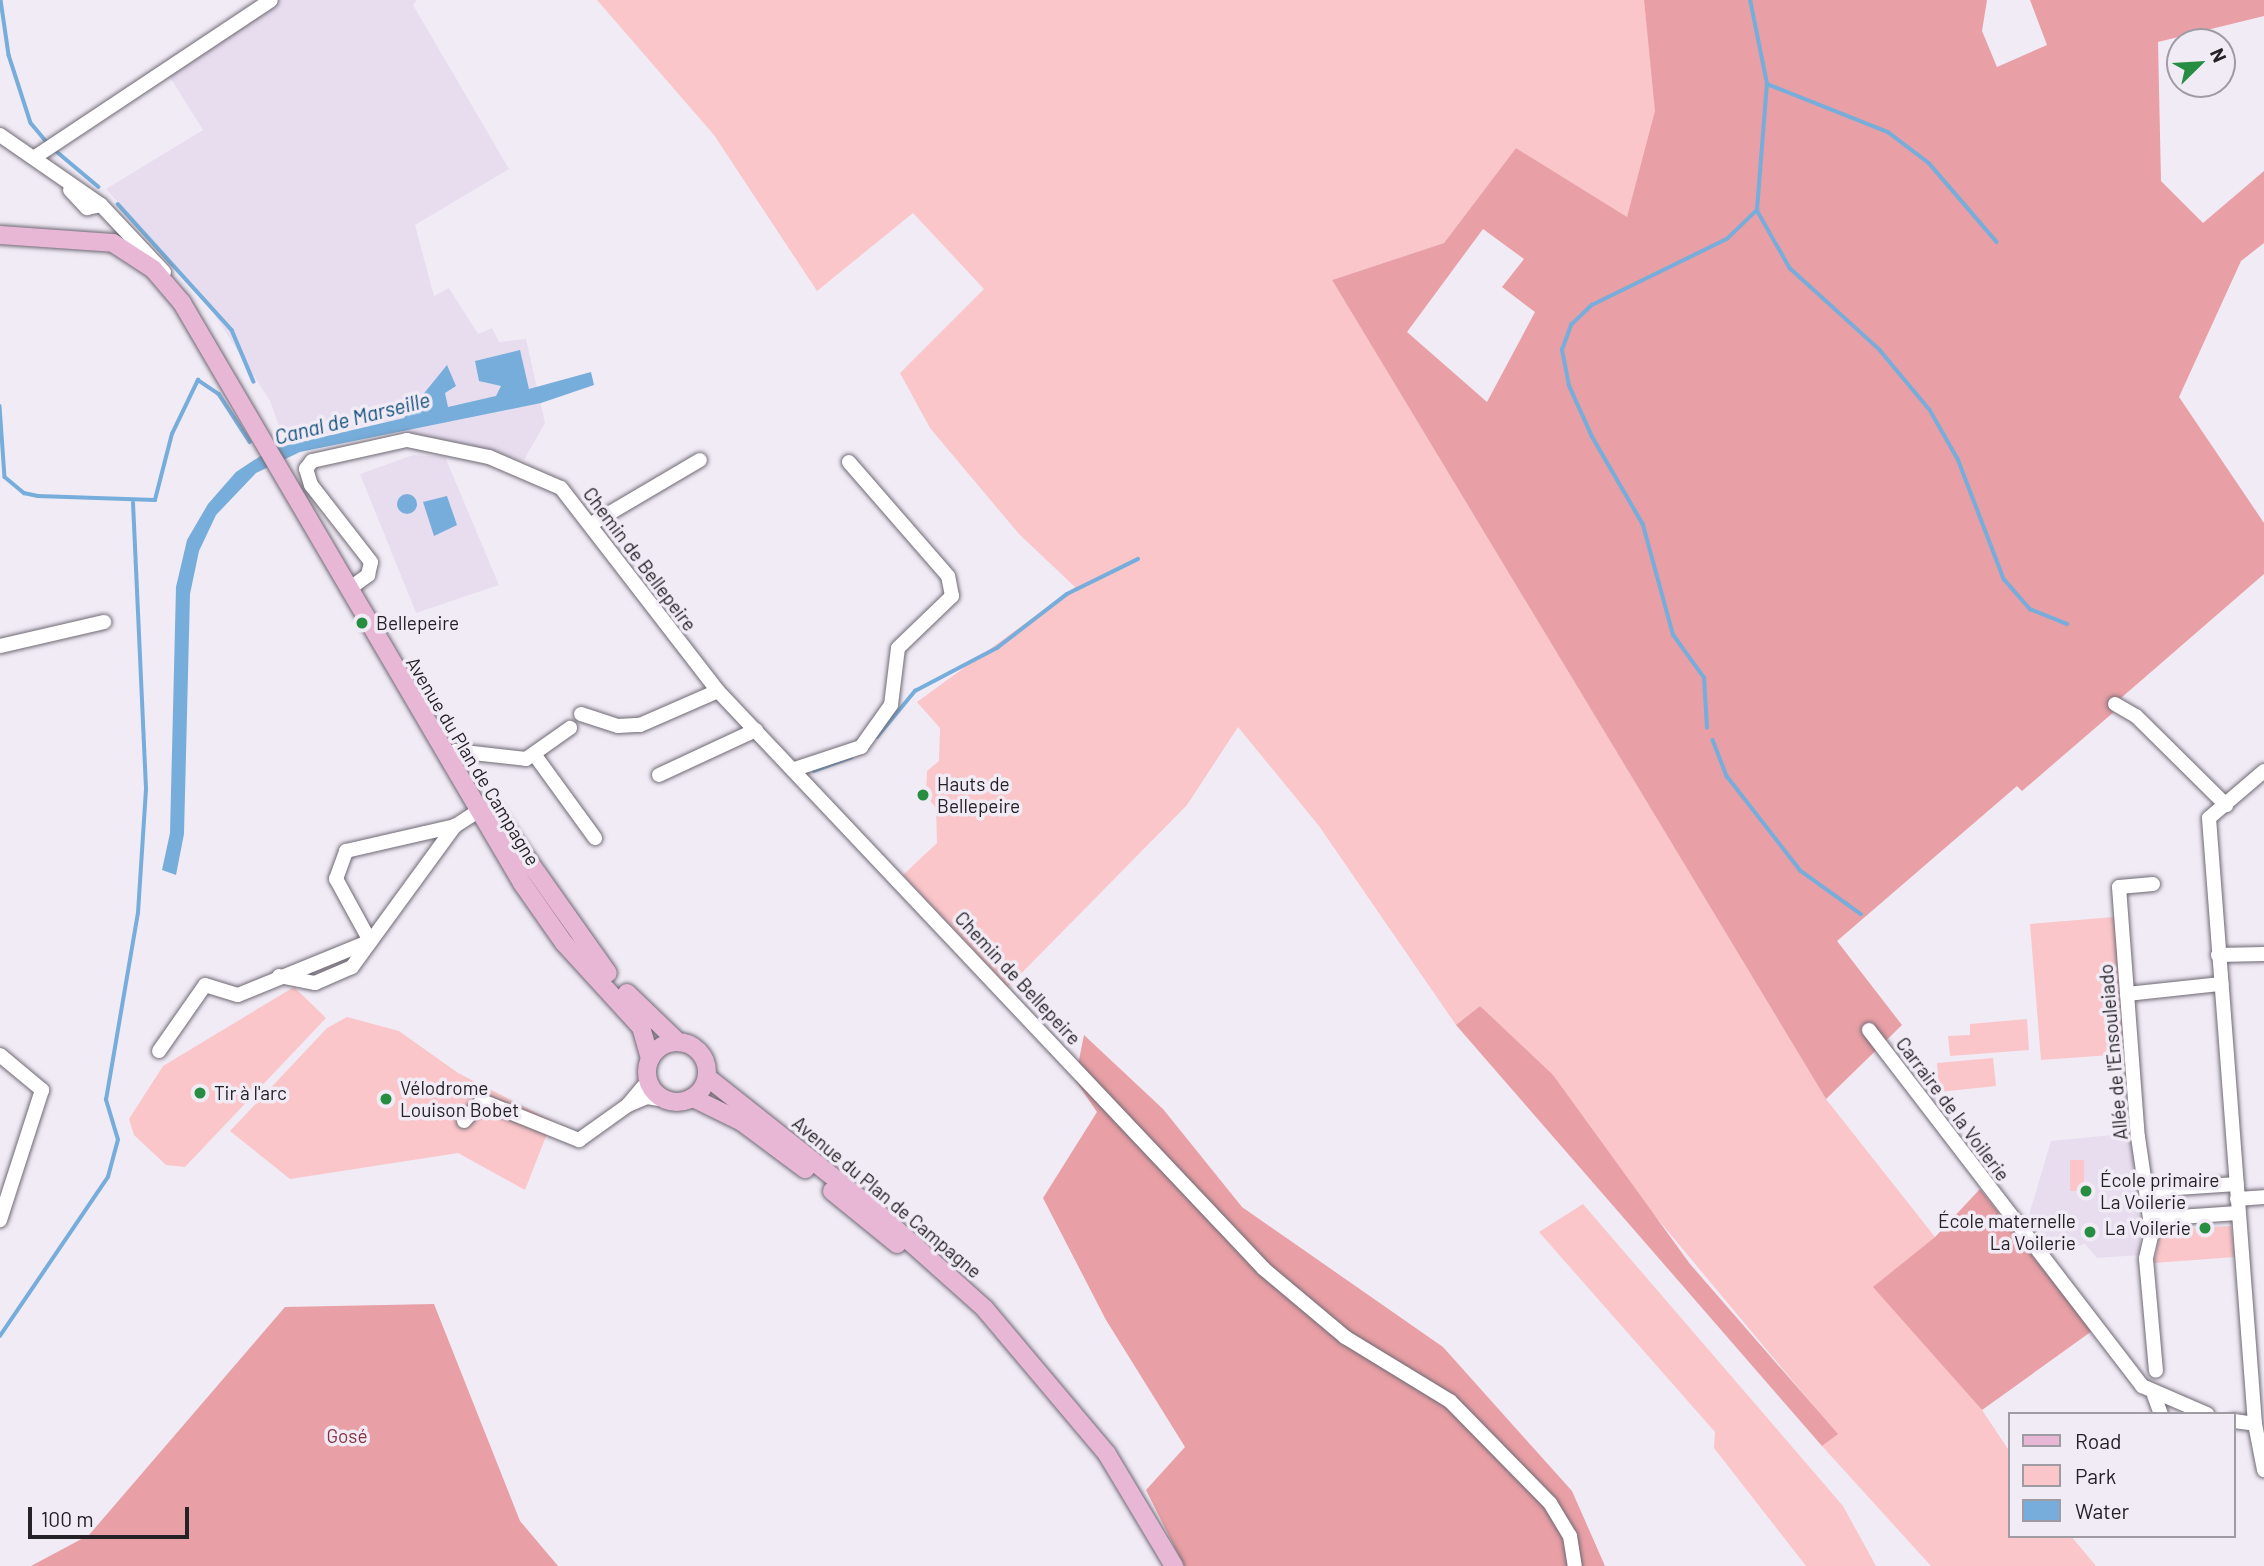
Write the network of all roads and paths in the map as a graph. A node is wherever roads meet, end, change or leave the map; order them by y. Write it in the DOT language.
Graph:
graph roads {
  1 [pos="271,0"];
  2 [pos="0,135"];
  3 [pos="35,157"];
  4 [pos="0,235"];
  5 [pos="182,303"];
  6 [pos="701,460"];
  7 [pos="849,462"];
  8 [pos="593,523"];
  9 [pos="353,586"];
  10 [pos="104,622"];
  11 [pos="0,646"];
  12 [pos="718,691"];
  13 [pos="2115,704"];
  14 [pos="581,714"];
  15 [pos="570,728"];
  16 [pos="756,730"];
  17 [pos="455,751"];
  18 [pos="534,754"];
  19 [pos="795,769"];
  20 [pos="2264,771"];
  21 [pos="659,775"];
  22 [pos="2226,805"];
  23 [pos="478,811"];
  24 [pos="455,826"];
  25 [pos="595,838"];
  26 [pos="2153,884"];
  27 [pos="370,941"];
  28 [pos="2264,954"];
  29 [pos="2218,955"];
  30 [pos="279,976"];
  31 [pos="2221,984"];
  32 [pos="2127,994"];
  33 [pos="1869,1030"];
  34 [pos="678,1042"];
  35 [pos="159,1051"];
  36 [pos="0,1055"];
  37 [pos="650,1059"];
  38 [pos="707,1077"];
  39 [pos="648,1081"];
  40 [pos="693,1097"];
  41 [pos="666,1100"];
  42 [pos="628,1105"];
  43 [pos="464,1121"];
  44 [pos="2237,1184"];
  45 [pos="2147,1191"];
  46 [pos="2264,1197"];
  47 [pos="2238,1206"];
  48 [pos="2150,1219"];
  49 [pos="0,1220"];
  50 [pos="2156,1371"];
  51 [pos="2154,1395"];
  52 [pos="2160,1412"];
  53 [pos="2201,1412"];
  54 [pos="2258,1416"];
  55 [pos="2236,1421"];
  56 [pos="2264,1470"];
  57 [pos="1163,1566"];
  58 [pos="1174,1566"];
  59 [pos="1575,1566"];
  1 -- 3 [label="street"];
  2 -- 3 [label="street"];
  3 -- 5 [label="street"];
  4 -- 5 [label="main road, Avenue du Plan de Campagne"];
  5 -- 9 [label="main road, Avenue du Plan de Campagne"];
  6 -- 8 [label="street"];
  7 -- 19 [label="street"];
  8 -- 9 [label="street, Chemin de Bellepeire"];
  8 -- 12 [label="street, Chemin de Bellepeire"];
  9 -- 17 [label="main road, Avenue du Plan de Campagne"];
  9 -- 23 [label="main road, Avenue du Plan de Campagne"];
  10 -- 11 [label="street"];
  12 -- 14 [label="street"];
  12 -- 16 [label="street, Chemin de Bellepeire"];
  13 -- 22 [label="street"];
  15 -- 18 [label="street"];
  16 -- 19 [label="street, Chemin de Bellepeire"];
  16 -- 21 [label="street"];
  17 -- 18 [label="street"];
  17 -- 34 [label="main road, Avenue du Plan de Campagne"];
  18 -- 25 [label="street"];
  19 -- 59 [label="street, Chemin de Bellepeire"];
  20 -- 22 [label="street"];
  22 -- 29 [label="street"];
  23 -- 24 [label="street"];
  23 -- 37 [label="main road, Avenue du Plan de Campagne"];
  24 -- 27 [label="street"];
  24 -- 27 [label="street"];
  26 -- 32 [label="street, Allée de l'Ensouleiado"];
  27 -- 30 [label="street"];
  27 -- 30 [label="street"];
  28 -- 29 [label="street"];
  29 -- 31 [label="street"];
  30 -- 35 [label="street"];
  31 -- 32 [label="street"];
  31 -- 44 [label="street"];
  32 -- 45 [label="street, Allée de l'Ensouleiado"];
  33 -- 51 [label="street, Carraire de la Voilerie"];
  34 -- 37 [label="main road"];
  34 -- 38 [label="main road"];
  36 -- 49 [label="street"];
  37 -- 39 [label="main road"];
  38 -- 40 [label="main road"];
  38 -- 58 [label="main road, Avenue du Plan de Campagne"];
  39 -- 41 [label="main road"];
  39 -- 42 [label="street"];
  40 -- 41 [label="main road"];
  40 -- 57 [label="main road, Avenue du Plan de Campagne"];
  41 -- 42 [label="street"];
  42 -- 43 [label="street"];
  44 -- 45 [label="street"];
  44 -- 47 [label="street"];
  45 -- 48 [label="street, Allée de l'Ensouleiado"];
  46 -- 47 [label="street"];
  47 -- 48 [label="street"];
  47 -- 54 [label="street"];
  48 -- 50 [label="street, Allée de l'Ensouleiado"];
  51 -- 52 [label="street"];
  51 -- 53 [label="street"];
  54 -- 55 [label="street"];
  54 -- 56 [label="street"];
}
